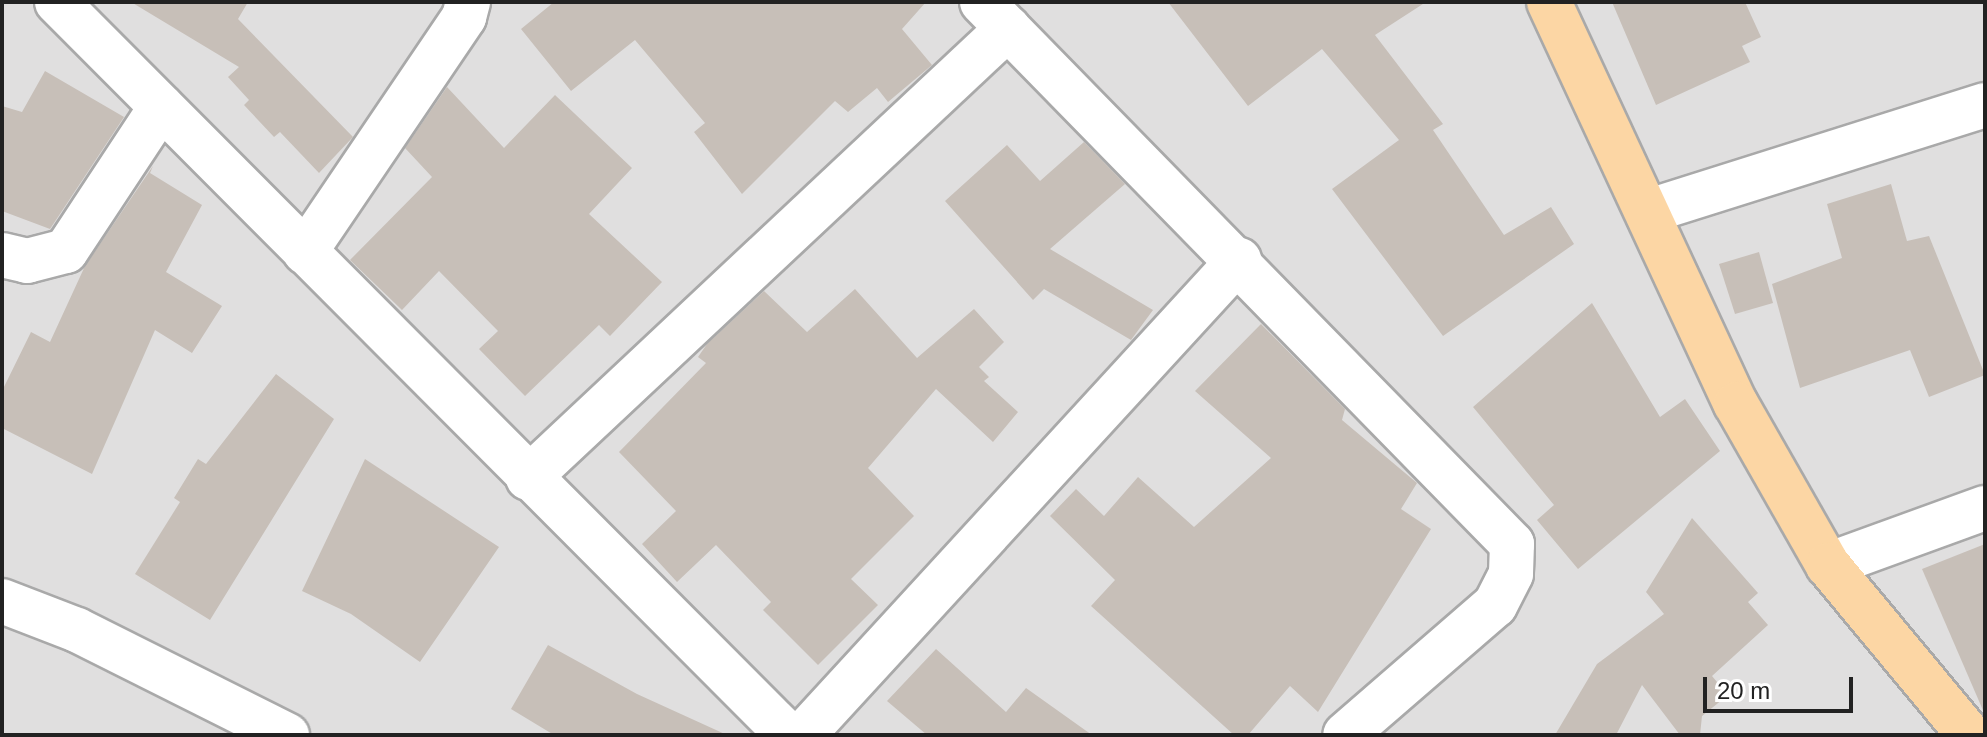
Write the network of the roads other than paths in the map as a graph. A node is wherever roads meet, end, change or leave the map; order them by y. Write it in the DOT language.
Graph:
graph roads {
  1 [pos="57,2"];
  2 [pos="468,2"];
  3 [pos="1549,2"];
  4 [pos="995,15"];
  5 [pos="1985,105"];
  6 [pos="161,107"];
  7 [pos="1649,211"];
  8 [pos="305,252"];
  9 [pos="2,255"];
  10 [pos="1239,260"];
  11 [pos="528,478"];
  12 [pos="1985,508"];
  13 [pos="1828,565"];
  14 [pos="2,601"];
  15 [pos="287,735"];
  16 [pos="788,735"];
  17 [pos="803,735"];
  18 [pos="1345,735"];
  19 [pos="1969,735"];
  1 -- 6 [label="street"];
  2 -- 8 [label="street"];
  3 -- 7 [label="main road"];
  4 -- 10 [label="street"];
  4 -- 11 [label="street"];
  5 -- 7 [label="street"];
  6 -- 8 [label="street"];
  6 -- 9 [label="street"];
  7 -- 13 [label="main road"];
  8 -- 11 [label="street"];
  10 -- 17 [label="street"];
  10 -- 18 [label="street"];
  11 -- 16 [label="street"];
  12 -- 13 [label="street"];
  13 -- 19 [label="main road"];
  14 -- 15 [label="street"];
}
